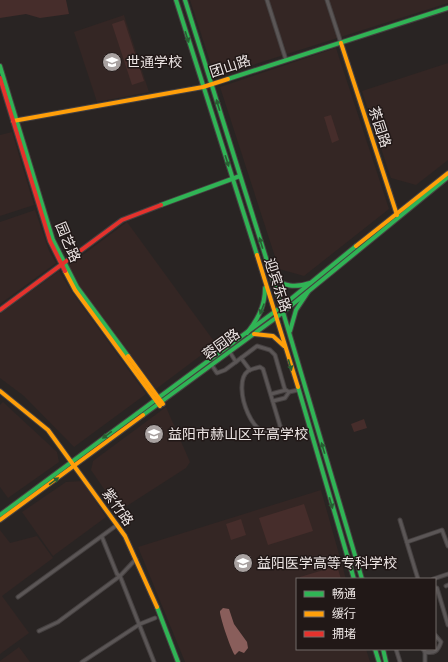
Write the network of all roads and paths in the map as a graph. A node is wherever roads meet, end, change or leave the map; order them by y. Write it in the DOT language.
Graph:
graph roads {
  1 [pos="176,0"];
  2 [pos="185,0"];
  3 [pos="267,0"];
  4 [pos="328,0"];
  5 [pos="448,8"];
  6 [pos="341,43"];
  7 [pos="286,60"];
  8 [pos="0,66"];
  9 [pos="0,78"];
  10 [pos="212,84"];
  11 [pos="203,87"];
  12 [pos="15,121"];
  13 [pos="448,173"];
  14 [pos="240,176"];
  15 [pos="448,177"];
  16 [pos="232,178"];
  17 [pos="397,215"];
  18 [pos="62,264"];
  19 [pos="271,275"];
  20 [pos="264,279"];
  21 [pos="310,283"];
  22 [pos="308,292"];
  23 [pos="281,307"];
  24 [pos="0,310"];
  25 [pos="274,311"];
  26 [pos="283,312"];
  27 [pos="277,317"];
  28 [pos="246,333"];
  29 [pos="254,334"];
  30 [pos="290,336"];
  31 [pos="285,347"];
  32 [pos="294,351"];
  33 [pos="231,354"];
  34 [pos="287,354"];
  35 [pos="241,358"];
  36 [pos="236,362"];
  37 [pos="213,367"];
  38 [pos="250,370"];
  39 [pos="285,390"];
  40 [pos="298,390"];
  41 [pos="0,391"];
  42 [pos="289,392"];
  43 [pos="271,394"];
  44 [pos="273,401"];
  45 [pos="159,402"];
  46 [pos="72,461"];
  47 [pos="75,466"];
  48 [pos="332,479"];
  49 [pos="325,481"];
  50 [pos="0,515"];
  51 [pos="0,520"];
  52 [pos="400,520"];
  53 [pos="117,525"];
  54 [pos="102,537"];
  55 [pos="407,542"];
  56 [pos="448,546"];
  57 [pos="136,559"];
  58 [pos="448,574"];
  59 [pos="120,576"];
  60 [pos="354,578"];
  61 [pos="362,578"];
  62 [pos="418,578"];
  63 [pos="436,578"];
  64 [pos="437,588"];
  65 [pos="18,597"];
  66 [pos="155,618"];
  67 [pos="140,624"];
  68 [pos="448,625"];
  69 [pos="39,631"];
  70 [pos="436,636"];
  71 [pos="375,650"];
  72 [pos="383,650"];
  73 [pos="396,650"];
  74 [pos="424,650"];
  75 [pos="178,661"];
  76 [pos="82,662"];
  77 [pos="154,662"];
  78 [pos="173,662"];
  79 [pos="379,662"];
  80 [pos="386,662"];
  81 [pos="400,662"];
  82 [pos="425,662"];
  1 -- 11 [label="main road, 迎宾东路, one-way"];
  2 -- 10 [label="main road, 迎宾东路"];
  3 -- 7 [label="street"];
  4 -- 6 [label="street"];
  5 -- 6 [label="main road, 团山路"];
  6 -- 7 [label="main road, 团山路"];
  6 -- 17 [label="main road, 茶园路"];
  7 -- 10 [label="main road, 团山路"];
  8 -- 12 [label="main road, 园艺路"];
  9 -- 12 [label="main road, 园艺路"];
  10 -- 11 [label="main road, 团山路"];
  14 -- 10 [label="main road, 迎宾东路, one-way"];
  11 -- 12 [label="main road, 团山路"];
  11 -- 16 [label="main road, 迎宾东路, one-way"];
  12 -- 18 [label="main road, 园艺路"];
  13 -- 17 [label="main road, 蓉园路"];
  14 -- 16 [label="main road"];
  19 -- 14 [label="main road, 迎宾东路, one-way"];
  15 -- 17 [label="main road, 蓉园路"];
  16 -- 18 [label="main road"];
  16 -- 20 [label="main road, 迎宾东路"];
  17 -- 21 [label="main road, 蓉园路"];
  17 -- 22 [label="main road, 蓉园路"];
  18 -- 24 [label="main road"];
  18 -- 45 [label="main road, 园艺路"];
  19 -- 20 [label="main road"];
  19 -- 21 [label="main road"];
  19 -- 23 [label="main road, 迎宾东路"];
  20 -- 25 [label="main road, 迎宾东路"];
  20 -- 28 [label="main road, one-way"];
  21 -- 23 [label="main road, 蓉园路"];
  22 -- 26 [label="main road, 蓉园路"];
  22 -- 30 [label="main road"];
  23 -- 25 [label="main road, 蓉园路"];
  23 -- 26 [label="main road, 迎宾东路"];
  25 -- 27 [label="main road, 迎宾东路"];
  25 -- 28 [label="main road, 蓉园路"];
  26 -- 27 [label="main road, 蓉园路"];
  26 -- 30 [label="main road, 迎宾东路"];
  27 -- 29 [label="main road, 蓉园路"];
  27 -- 31 [label="main road, 迎宾东路"];
  28 -- 45 [label="main road, 蓉园路"];
  29 -- 31 [label="main road"];
  29 -- 45 [label="main road, 蓉园路"];
  30 -- 32 [label="main road, 迎宾东路"];
  31 -- 34 [label="main road, 迎宾东路"];
  32 -- 34 [label="main road"];
  48 -- 32 [label="main road, 迎宾东路, one-way"];
  33 -- 36 [label="street"];
  34 -- 40 [label="main road, 迎宾东路, one-way"];
  35 -- 36 [label="street"];
  35 -- 38 [label="street"];
  35 -- 39 [label="street"];
  36 -- 37 [label="street"];
  38 -- 43 [label="street"];
  38 -- 44 [label="street"];
  39 -- 42 [label="street"];
  39 -- 43 [label="street"];
  40 -- 42 [label="street"];
  40 -- 49 [label="main road, 迎宾东路"];
  41 -- 46 [label="main road, 紫竹路"];
  42 -- 44 [label="street"];
  43 -- 44 [label="street"];
  45 -- 46 [label="main road, 蓉园路, one-way"];
  45 -- 47 [label="main road, 蓉园路"];
  46 -- 47 [label="main road, 紫竹路"];
  46 -- 50 [label="main road, 蓉园路"];
  51 -- 47 [label="main road, 蓉园路, one-way"];
  47 -- 53 [label="main road, 紫竹路"];
  48 -- 49 [label="main road"];
  48 -- 61 [label="main road, 迎宾东路"];
  49 -- 60 [label="main road, 迎宾东路, one-way"];
  52 -- 55 [label="street"];
  53 -- 54 [label="street"];
  53 -- 57 [label="main road, 紫竹路"];
  54 -- 59 [label="street"];
  54 -- 65 [label="street"];
  55 -- 56 [label="street"];
  55 -- 62 [label="street"];
  57 -- 59 [label="street"];
  57 -- 75 [label="main road, 紫竹路"];
  58 -- 63 [label="street"];
  59 -- 67 [label="street"];
  59 -- 69 [label="street"];
  64 -- 68 [label="street"];
  66 -- 67 [label="street"];
  67 -- 76 [label="street"];
  67 -- 77 [label="street"];
  70 -- 74 [label="street"];
  71 -- 79 [label="main road"];
  72 -- 80 [label="main road"];
  73 -- 81 [label="street"];
  74 -- 82 [label="street"];
  75 -- 78 [label="street"];
}
